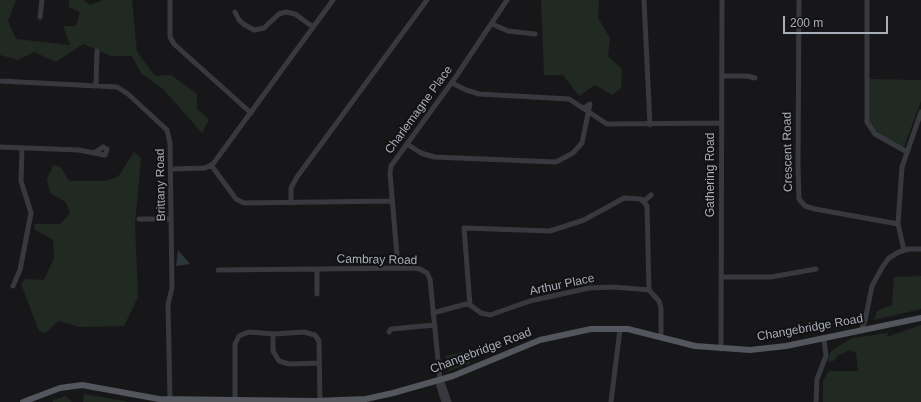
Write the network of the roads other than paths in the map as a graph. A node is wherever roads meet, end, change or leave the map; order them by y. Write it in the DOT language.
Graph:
graph roads {
  1 [pos="42,0"];
  2 [pos="170,0"];
  3 [pos="333,0"];
  4 [pos="427,0"];
  5 [pos="507,0"];
  6 [pos="644,0"];
  7 [pos="722,0"];
  8 [pos="799,0"];
  9 [pos="867,0"];
  10 [pos="236,12"];
  11 [pos="40,17"];
  12 [pos="492,24"];
  13 [pos="314,27"];
  14 [pos="535,34"];
  15 [pos="97,51"];
  16 [pos="722,76"];
  17 [pos="755,78"];
  18 [pos="0,81"];
  19 [pos="452,83"];
  20 [pos="96,85"];
  21 [pos="586,110"];
  22 [pos="921,112"];
  23 [pos="251,113"];
  24 [pos="650,124"];
  25 [pos="722,124"];
  26 [pos="406,144"];
  27 [pos="0,147"];
  28 [pos="22,148"];
  29 [pos="907,152"];
  30 [pos="94,153"];
  31 [pos="211,166"];
  32 [pos="171,168"];
  33 [pos="651,195"];
  34 [pos="392,201"];
  35 [pos="644,201"];
  36 [pos="291,203"];
  37 [pos="139,219"];
  38 [pos="171,219"];
  39 [pos="898,224"];
  40 [pos="904,250"];
  41 [pos="921,250"];
  42 [pos="398,268"];
  43 [pos="816,268"];
  44 [pos="317,269"];
  45 [pos="218,270"];
  46 [pos="721,277"];
  47 [pos="13,286"];
  48 [pos="649,290"];
  49 [pos="317,294"];
  50 [pos="470,305"];
  51 [pos="433,313"];
  52 [pos="921,318"];
  53 [pos="434,325"];
  54 [pos="620,329"];
  55 [pos="861,330"];
  56 [pos="389,332"];
  57 [pos="273,334"];
  58 [pos="661,338"];
  59 [pos="824,338"];
  60 [pos="722,349"];
  61 [pos="319,363"];
  62 [pos="440,380"];
  63 [pos="170,399"];
  64 [pos="235,400"];
  65 [pos="279,401"];
  66 [pos="320,401"];
  67 [pos="332,401"];
  68 [pos="23,402"];
  69 [pos="444,402"];
  70 [pos="448,402"];
  71 [pos="611,402"];
  72 [pos="816,402"];
  1 -- 11 [label="street"];
  2 -- 23 [label="street"];
  3 -- 13 [label="street"];
  4 -- 36 [label="street"];
  5 -- 12 [label="street, Charlemagne Place"];
  6 -- 24 [label="street"];
  7 -- 16 [label="street, Gathering Road"];
  8 -- 39 [label="street, Crescent Road"];
  9 -- 29 [label="street"];
  10 -- 13 [label="street"];
  12 -- 14 [label="street"];
  12 -- 19 [label="street, Charlemagne Place"];
  13 -- 23 [label="street"];
  15 -- 20 [label="street"];
  16 -- 17 [label="street"];
  16 -- 25 [label="street, Gathering Road"];
  18 -- 20 [label="street, Brittany Road"];
  19 -- 21 [label="street"];
  19 -- 26 [label="street, Charlemagne Place"];
  20 -- 32 [label="street, Brittany Road"];
  21 -- 24 [label="street"];
  21 -- 26 [label="street"];
  22 -- 29 [label="street"];
  23 -- 31 [label="street"];
  24 -- 25 [label="street"];
  25 -- 46 [label="street, Gathering Road"];
  26 -- 34 [label="street, Charlemagne Place"];
  27 -- 28 [label="street"];
  28 -- 30 [label="street"];
  28 -- 47 [label="street"];
  29 -- 39 [label="street"];
  31 -- 32 [label="street"];
  31 -- 36 [label="street"];
  32 -- 38 [label="street, Brittany Road"];
  33 -- 35 [label="street"];
  34 -- 36 [label="street"];
  34 -- 42 [label="street, Charlemagne Place"];
  35 -- 48 [label="street"];
  35 -- 50 [label="street"];
  37 -- 38 [label="street"];
  38 -- 63 [label="street, Brittany Road"];
  39 -- 40 [label="street"];
  40 -- 41 [label="street"];
  40 -- 55 [label="street"];
  42 -- 44 [label="street, Cambray Road"];
  42 -- 51 [label="street, Cambray Road"];
  43 -- 46 [label="street"];
  44 -- 45 [label="street, Cambray Road"];
  44 -- 49 [label="street"];
  46 -- 60 [label="street, Gathering Road"];
  48 -- 50 [label="street, Arthur Place"];
  48 -- 58 [label="street"];
  50 -- 51 [label="street"];
  51 -- 53 [label="street, Cambray Road"];
  52 -- 55 [label="main road, Changebridge Road"];
  53 -- 56 [label="street"];
  53 -- 62 [label="street, Cambray Road"];
  54 -- 58 [label="main road, Changebridge Road"];
  54 -- 62 [label="main road, Changebridge Road"];
  54 -- 71 [label="street"];
  55 -- 59 [label="main road, Changebridge Road"];
  57 -- 61 [label="street"];
  57 -- 61 [label="street"];
  57 -- 64 [label="street"];
  58 -- 60 [label="main road, Changebridge Road"];
  59 -- 60 [label="main road, Changebridge Road"];
  59 -- 72 [label="street"];
  61 -- 66 [label="street"];
  62 -- 67 [label="main road, Changebridge Road"];
  62 -- 69 [label="street"];
  62 -- 70 [label="street"];
  63 -- 64 [label="main road, Changebridge Road"];
  63 -- 68 [label="main road, Changebridge Road"];
  64 -- 65 [label="main road, Changebridge Road"];
  65 -- 66 [label="main road, Changebridge Road"];
  66 -- 67 [label="main road, Changebridge Road"];
}
